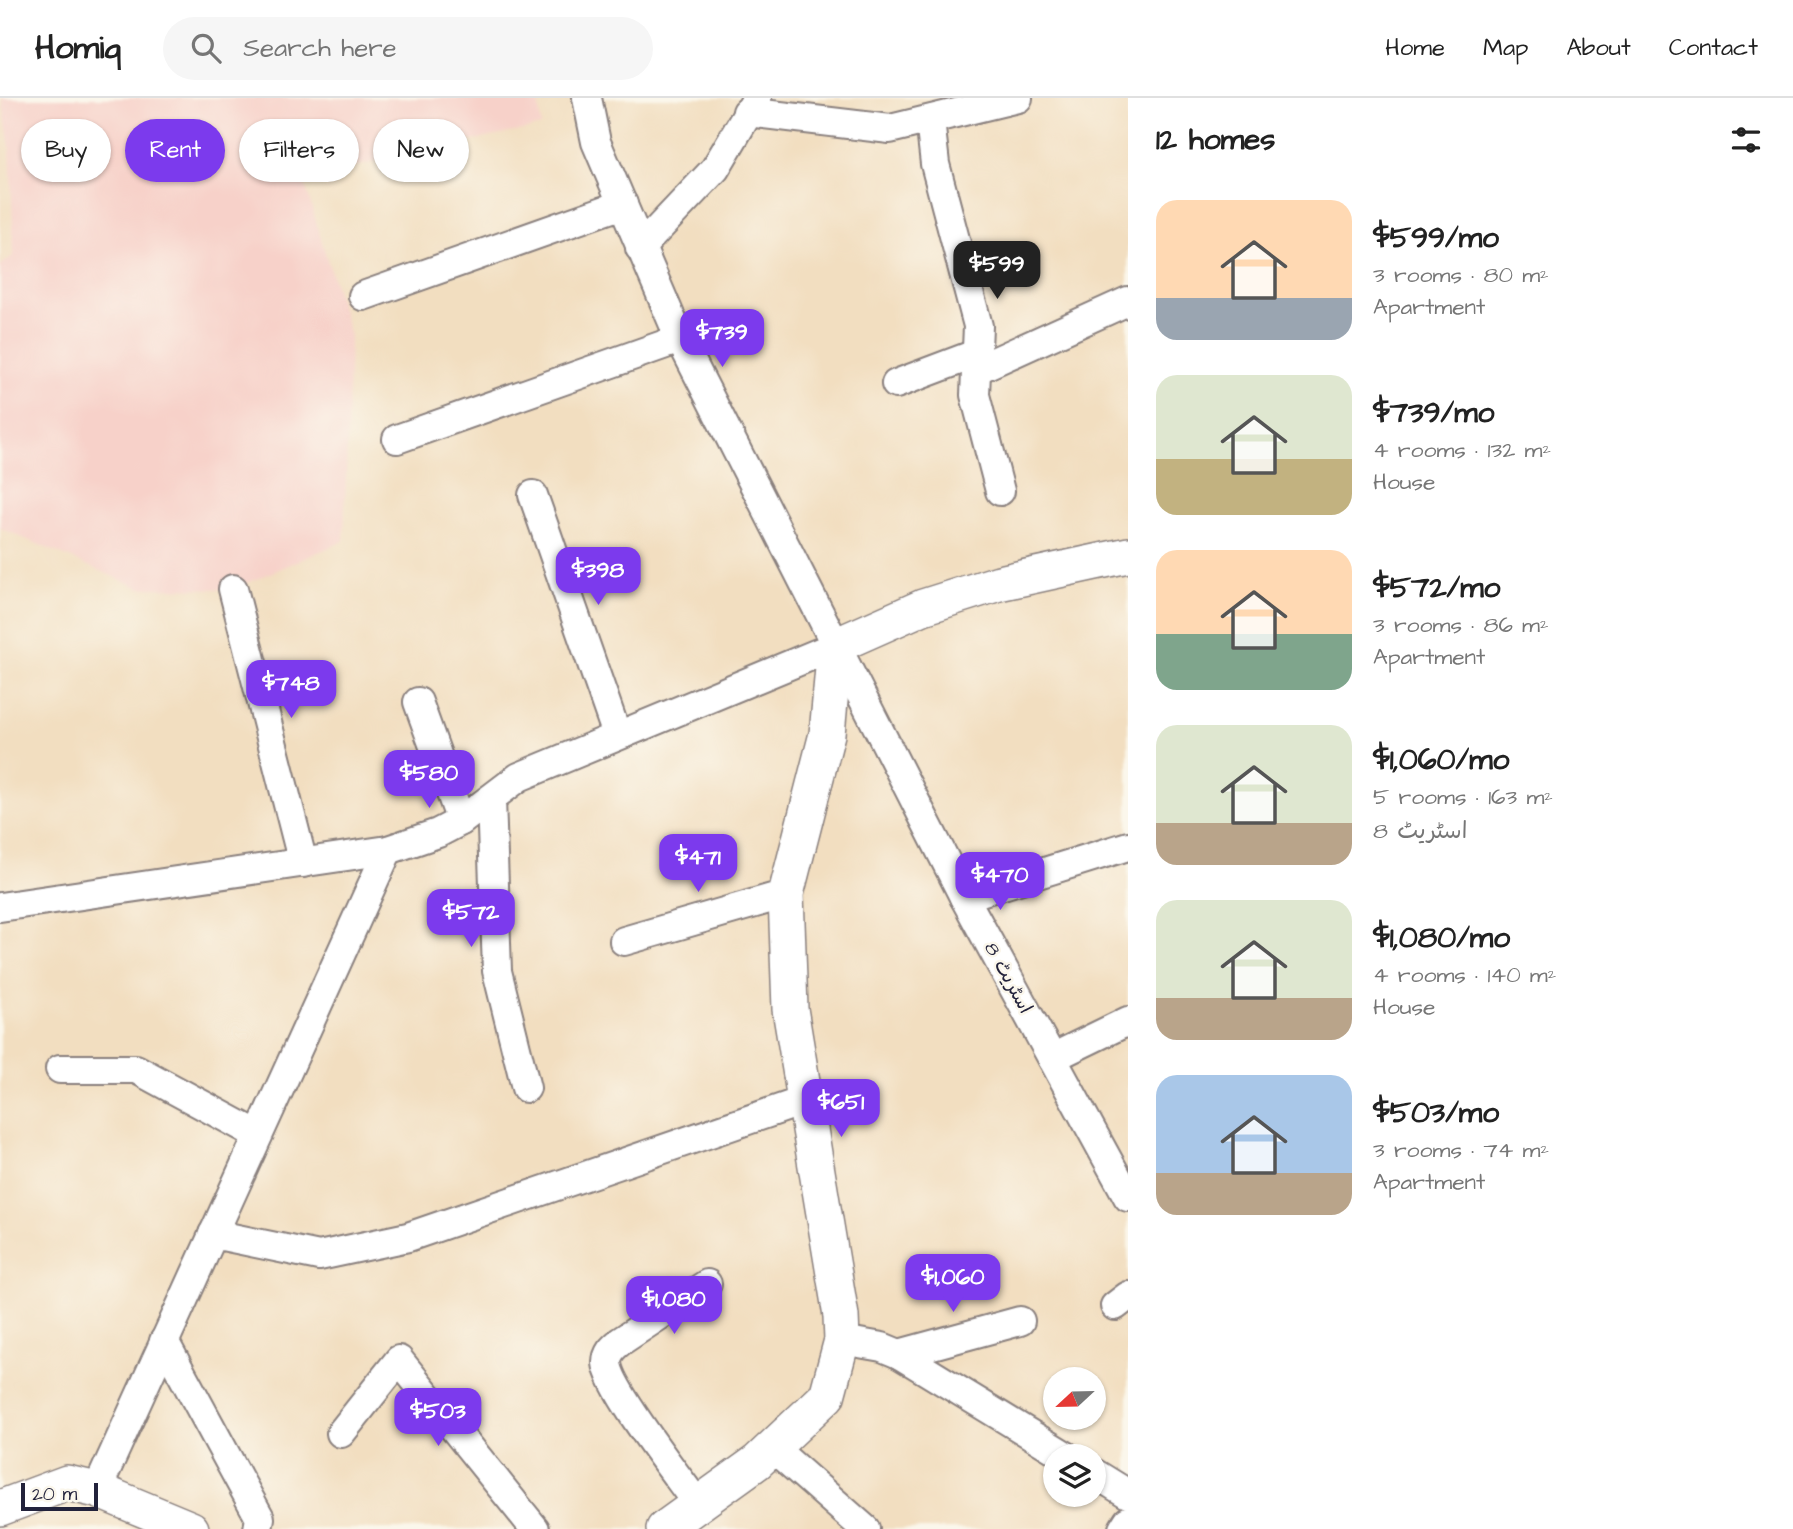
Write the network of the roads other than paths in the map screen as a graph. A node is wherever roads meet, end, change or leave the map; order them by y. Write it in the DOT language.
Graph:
graph roads {
  1 [pos="587,98"];
  2 [pos="1018,98"];
  3 [pos="752,105"];
  4 [pos="930,120"];
  5 [pos="622,204"];
  6 [pos="640,248"];
  7 [pos="363,296"];
  8 [pos="1128,300"];
  9 [pos="680,338"];
  10 [pos="978,361"];
  11 [pos="897,384"];
  12 [pos="397,439"];
  13 [pos="1000,491"];
  14 [pos="533,495"];
  15 [pos="1128,555"];
  16 [pos="233,589"];
  17 [pos="835,646"];
  18 [pos="418,702"];
  19 [pos="617,735"];
  20 [pos="491,799"];
  21 [pos="461,821"];
  22 [pos="1128,846"];
  23 [pos="388,850"];
  24 [pos="303,863"];
  25 [pos="786,894"];
  26 [pos="964,897"];
  27 [pos="0,907"];
  28 [pos="624,942"];
  29 [pos="1128,1021"];
  30 [pos="1052,1058"];
  31 [pos="61,1069"];
  32 [pos="526,1088"];
  33 [pos="806,1100"];
  34 [pos="258,1135"];
  35 [pos="1128,1197"];
  36 [pos="213,1234"];
  37 [pos="707,1284"];
  38 [pos="1020,1321"];
  39 [pos="842,1340"];
  40 [pos="164,1341"];
  41 [pos="899,1354"];
  42 [pos="341,1433"];
  43 [pos="1046,1444"];
  44 [pos="773,1448"];
  45 [pos="1106,1480"];
  46 [pos="97,1490"];
  47 [pos="1128,1494"];
  48 [pos="1,1504"];
  49 [pos="698,1505"];
  50 [pos="1128,1521"];
  51 [pos="191,1529"];
  52 [pos="258,1529"];
  53 [pos="535,1529"];
  54 [pos="664,1529"];
  55 [pos="865,1529"];
  56 [pos="1123,1529"];
  1 -- 5 [label="street, اسٹریٹ 8"];
  2 -- 4 [label="street"];
  3 -- 4 [label="street"];
  3 -- 6 [label="street"];
  4 -- 10 [label="street"];
  5 -- 6 [label="street, اسٹریٹ 8"];
  5 -- 7 [label="street"];
  6 -- 9 [label="street, اسٹریٹ 8"];
  8 -- 10 [label="street"];
  9 -- 12 [label="street"];
  9 -- 17 [label="street, اسٹریٹ 8"];
  10 -- 11 [label="street"];
  10 -- 13 [label="street"];
  14 -- 19 [label="street"];
  15 -- 17 [label="street"];
  16 -- 24 [label="street"];
  17 -- 19 [label="street"];
  17 -- 25 [label="street"];
  17 -- 26 [label="street, اسٹریٹ 8"];
  18 -- 21 [label="street"];
  19 -- 20 [label="street"];
  20 -- 21 [label="street"];
  20 -- 32 [label="street"];
  21 -- 23 [label="street"];
  22 -- 26 [label="street"];
  23 -- 24 [label="street"];
  23 -- 34 [label="street"];
  24 -- 27 [label="street"];
  25 -- 28 [label="street"];
  25 -- 33 [label="street"];
  26 -- 30 [label="street, اسٹریٹ 8"];
  29 -- 30 [label="street"];
  30 -- 35 [label="street, اسٹریٹ 8"];
  31 -- 34 [label="street"];
  33 -- 36 [label="street"];
  33 -- 39 [label="street"];
  34 -- 36 [label="street"];
  36 -- 40 [label="street"];
  37 -- 49 [label="street"];
  38 -- 41 [label="street"];
  39 -- 41 [label="street"];
  39 -- 44 [label="street"];
  40 -- 46 [label="street"];
  40 -- 52 [label="street"];
  41 -- 43 [label="street"];
  42 -- 53 [label="street"];
  44 -- 49 [label="street"];
  44 -- 55 [label="street"];
  45 -- 47 [label="street"];
  46 -- 48 [label="street"];
  46 -- 51 [label="street"];
  49 -- 54 [label="street"];
  50 -- 56 [label="street"];
}
